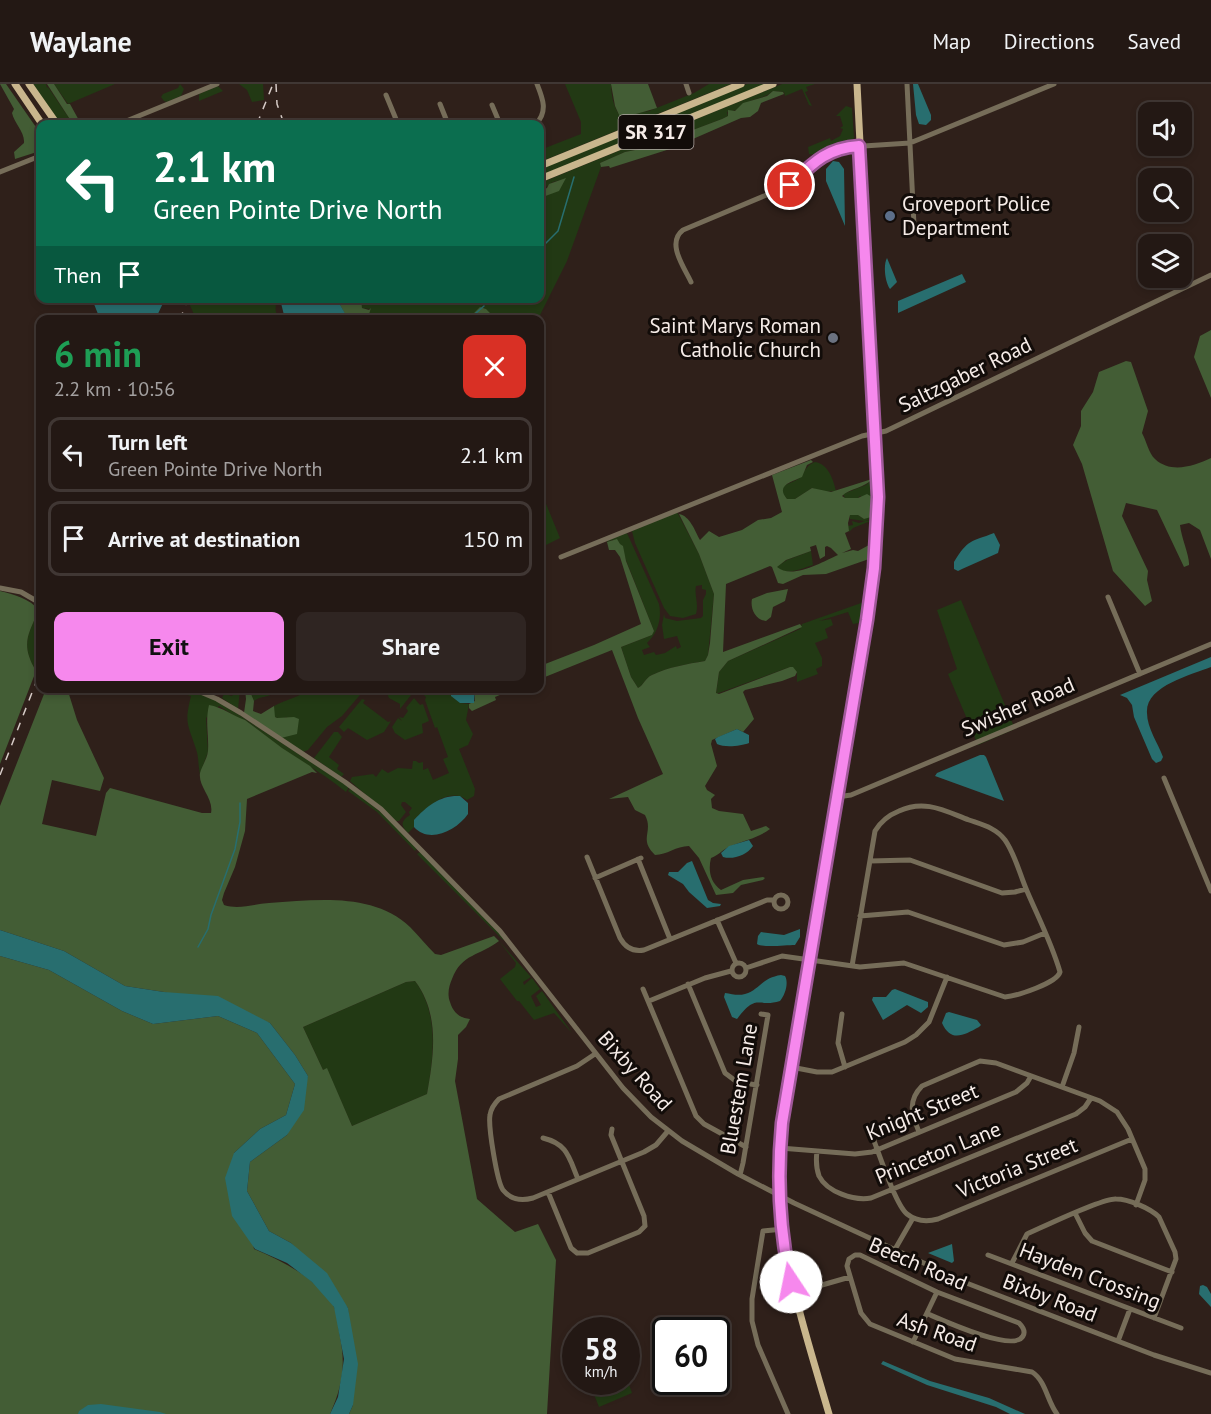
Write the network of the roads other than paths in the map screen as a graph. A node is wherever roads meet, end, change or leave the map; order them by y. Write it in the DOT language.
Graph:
graph roads {
  1 [pos="15,84"];
  2 [pos="29,84"];
  3 [pos="218,84"];
  4 [pos="537,84"];
  5 [pos="686,84"];
  6 [pos="741,84"];
  7 [pos="773,84"];
  8 [pos="857,84"];
  9 [pos="907,84"];
  10 [pos="1054,84"];
  11 [pos="689,93"];
  12 [pos="386,95"];
  13 [pos="440,104"];
  14 [pos="492,105"];
  15 [pos="39,120"];
  16 [pos="54,120"];
  17 [pos="129,120"];
  18 [pos="396,120"];
  19 [pos="446,120"];
  20 [pos="498,120"];
  21 [pos="540,120"];
  22 [pos="910,142"];
  23 [pos="859,146"];
  24 [pos="36,158"];
  25 [pos="544,164"];
  26 [pos="0,172"];
  27 [pos="544,177"];
  28 [pos="915,225"];
  29 [pos="1211,275"];
  30 [pos="691,282"];
  31 [pos="875,434"];
  32 [pos="561,557"];
  33 [pos="0,588"];
  34 [pos="1108,597"];
  35 [pos="36,601"];
  36 [pos="1211,644"];
  37 [pos="1140,674"];
  38 [pos="204,693"];
  39 [pos="1164,778"];
  40 [pos="837,797"];
  41 [pos="586,857"];
  42 [pos="870,861"];
  43 [pos="595,878"];
  44 [pos="1026,889"];
  45 [pos="1211,891"];
  46 [pos="774,900"];
  47 [pos="860,916"];
  48 [pos="717,920"];
  49 [pos="1045,933"];
  50 [pos="670,939"];
  51 [pos="809,960"];
  52 [pos="736,963"];
  53 [pos="852,966"];
  54 [pos="746,968"];
  55 [pos="731,971"];
  56 [pos="947,977"];
  57 [pos="688,984"];
  58 [pos="643,988"];
  59 [pos="649,1001"];
  60 [pos="761,1014"];
  61 [pos="842,1014"];
  62 [pos="768,1016"];
  63 [pos="776,1017"];
  64 [pos="1079,1028"];
  65 [pos="595,1053"];
  66 [pos="791,1067"];
  67 [pos="845,1067"];
  68 [pos="1031,1076"];
  69 [pos="757,1085"];
  70 [pos="1062,1087"];
  71 [pos="1091,1098"];
  72 [pos="612,1129"];
  73 [pos="668,1131"];
  74 [pos="919,1132"];
  75 [pos="871,1133"];
  76 [pos="543,1138"];
  77 [pos="1132,1139"];
  78 [pos="746,1147"];
  79 [pos="780,1148"];
  80 [pos="878,1150"];
  81 [pos="817,1151"];
  82 [pos="621,1162"];
  83 [pos="740,1175"];
  84 [pos="578,1179"];
  85 [pos="894,1189"];
  86 [pos="548,1192"];
  87 [pos="780,1196"];
  88 [pos="1136,1205"];
  89 [pos="1075,1213"];
  90 [pos="913,1218"];
  91 [pos="783,1229"];
  92 [pos="894,1251"];
  93 [pos="988,1255"];
  94 [pos="1012,1263"];
  95 [pos="1172,1272"];
  96 [pos="850,1277"];
  97 [pos="937,1292"];
  98 [pos="794,1293"];
  99 [pos="1130,1309"];
  100 [pos="928,1314"];
  101 [pos="1154,1318"];
  102 [pos="1181,1328"];
  103 [pos="1118,1341"];
  104 [pos="913,1342"];
  105 [pos="1211,1373"];
  106 [pos="788,1414"];
  107 [pos="829,1414"];
  108 [pos="1057,1414"];
  1 -- 15 [label="main road"];
  2 -- 16 [label="main road"];
  3 -- 17 [label="street"];
  4 -- 21 [label="street"];
  5 -- 11 [label="street"];
  6 -- 25 [label="main road, SR 317"];
  7 -- 27 [label="main road, SR 317"];
  8 -- 23 [label="main road"];
  9 -- 22 [label="street"];
  10 -- 22 [label="street"];
  12 -- 18 [label="street"];
  13 -- 19 [label="street"];
  14 -- 20 [label="street"];
  22 -- 23 [label="street"];
  22 -- 28 [label="street"];
  23 -- 30 [label="street"];
  23 -- 31 [label="main road"];
  24 -- 26 [label="street"];
  29 -- 31 [label="street, Saltzgaber Road"];
  31 -- 32 [label="street, Saltzgaber Road"];
  31 -- 40 [label="main road"];
  33 -- 35 [label="street"];
  34 -- 37 [label="street"];
  36 -- 37 [label="street, Swisher Road"];
  37 -- 40 [label="street, Swisher Road"];
  38 -- 65 [label="street, Bixby Road"];
  39 -- 45 [label="street"];
  40 -- 51 [label="main road"];
  41 -- 43 [label="street"];
  42 -- 44 [label="street"];
  42 -- 44 [label="street"];
  42 -- 47 [label="street"];
  43 -- 50 [label="street"];
  43 -- 50 [label="street"];
  44 -- 49 [label="street"];
  46 -- 48 [label="street"];
  47 -- 49 [label="street"];
  47 -- 53 [label="street"];
  48 -- 50 [label="street"];
  48 -- 52 [label="street"];
  49 -- 56 [label="street"];
  51 -- 53 [label="street"];
  51 -- 54 [label="street"];
  51 -- 66 [label="main road"];
  52 -- 54 [label="street"];
  52 -- 55 [label="street"];
  53 -- 56 [label="street"];
  54 -- 55 [label="street"];
  55 -- 57 [label="street"];
  56 -- 67 [label="street"];
  57 -- 59 [label="street"];
  57 -- 69 [label="street"];
  58 -- 59 [label="street"];
  59 -- 78 [label="street"];
  60 -- 62 [label="street, Bluestem Lane"];
  61 -- 67 [label="street"];
  62 -- 63 [label="street"];
  62 -- 69 [label="street, Bluestem Lane"];
  64 -- 70 [label="street"];
  65 -- 73 [label="street, Bixby Road"];
  65 -- 86 [label="street"];
  66 -- 67 [label="street"];
  66 -- 79 [label="main road"];
  68 -- 70 [label="street"];
  68 -- 74 [label="street, Knight Street"];
  68 -- 74 [label="street"];
  69 -- 78 [label="street, Bluestem Lane"];
  70 -- 71 [label="street"];
  71 -- 77 [label="street"];
  71 -- 85 [label="street, Princeton Lane"];
  72 -- 82 [label="street"];
  73 -- 82 [label="street"];
  73 -- 83 [label="street, Bixby Road"];
  74 -- 80 [label="street, Knight Street"];
  75 -- 80 [label="street"];
  76 -- 84 [label="street"];
  77 -- 88 [label="street"];
  77 -- 90 [label="street, Victoria Street"];
  78 -- 83 [label="street, Bluestem Lane"];
  79 -- 81 [label="street, Knight Street"];
  79 -- 87 [label="main road"];
  80 -- 81 [label="street, Knight Street"];
  80 -- 85 [label="street"];
  81 -- 85 [label="street, Princeton Lane"];
  82 -- 84 [label="street"];
  82 -- 86 [label="street"];
  83 -- 87 [label="street, Bixby Road"];
  84 -- 86 [label="street"];
  85 -- 90 [label="street"];
  87 -- 91 [label="main road"];
  87 -- 92 [label="street, Bixby Road"];
  88 -- 89 [label="street"];
  88 -- 95 [label="street"];
  89 -- 94 [label="street"];
  89 -- 95 [label="street"];
  90 -- 92 [label="street"];
  91 -- 98 [label="main road"];
  91 -- 106 [label="street"];
  92 -- 103 [label="street, Bixby Road"];
  93 -- 94 [label="street, Hayden Crossing"];
  94 -- 99 [label="street, Hayden Crossing"];
  95 -- 101 [label="street"];
  96 -- 97 [label="street, Beech Road"];
  96 -- 98 [label="street"];
  96 -- 104 [label="street, Ash Road"];
  97 -- 100 [label="street"];
  97 -- 100 [label="street, Beech Road"];
  98 -- 107 [label="main road"];
  99 -- 101 [label="street, Hayden Crossing"];
  99 -- 103 [label="street"];
  100 -- 104 [label="street"];
  101 -- 102 [label="street, Hayden Crossing"];
  103 -- 105 [label="street, Bixby Road"];
  104 -- 108 [label="street, Ash Road"];
}
